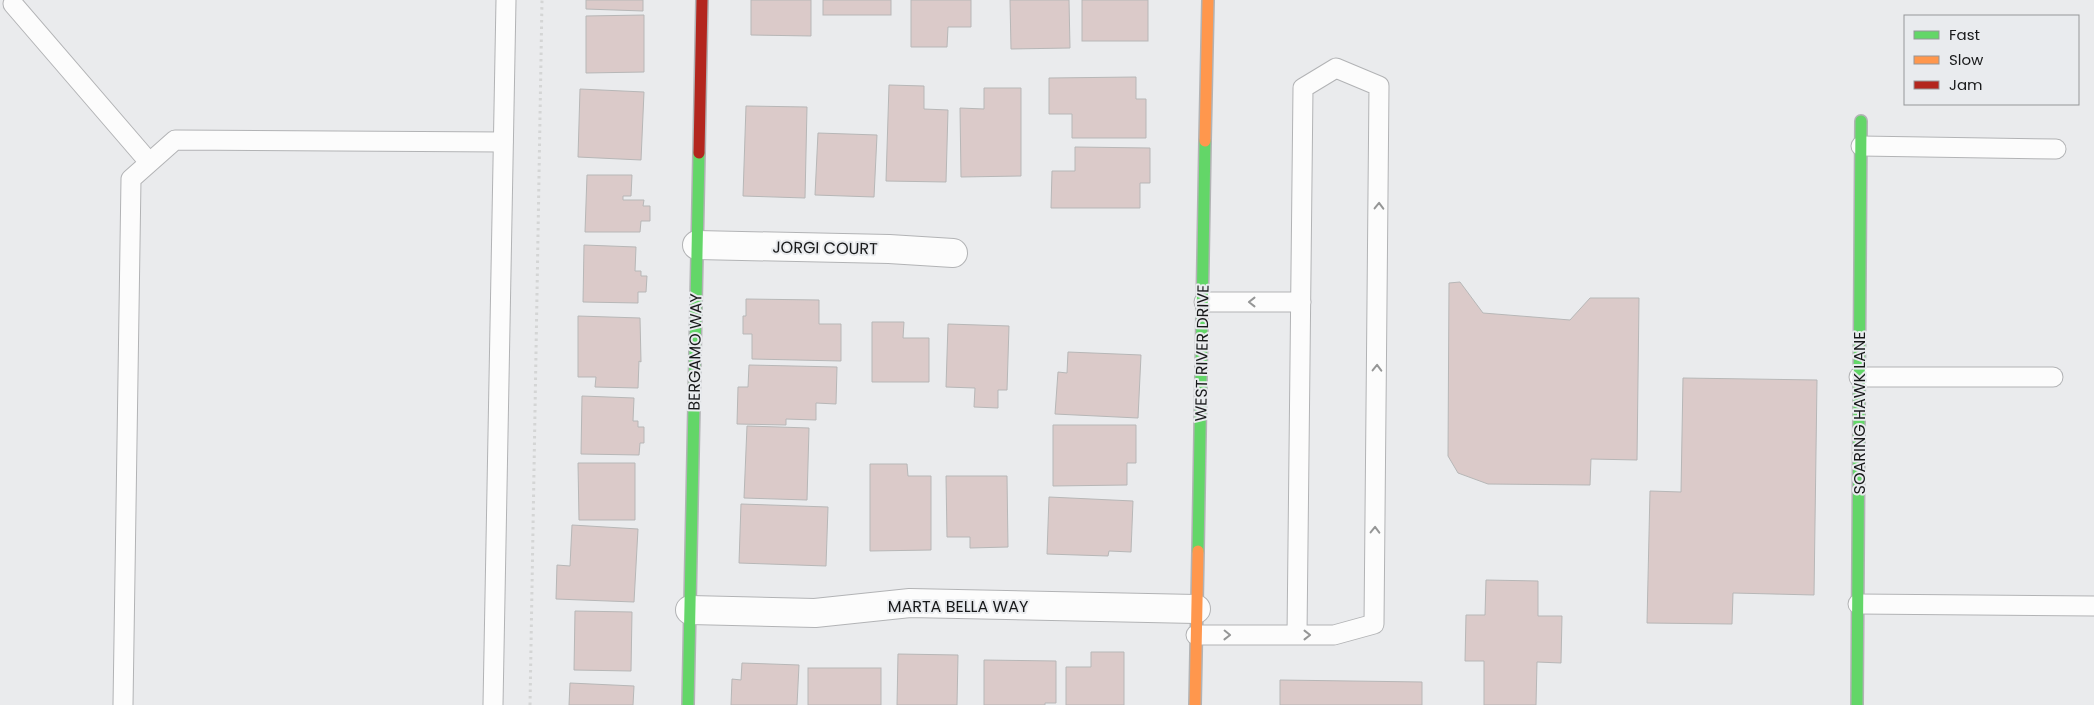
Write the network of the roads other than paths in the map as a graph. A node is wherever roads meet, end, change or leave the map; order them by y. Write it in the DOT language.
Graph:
graph roads {
  1 [pos="506,0"];
  2 [pos="702,0"];
  3 [pos="1208,0"];
  4 [pos="13,4"];
  5 [pos="1861,121"];
  6 [pos="503,142"];
  7 [pos="1861,146"];
  8 [pos="2056,149"];
  9 [pos="149,162"];
  10 [pos="697,245"];
  11 [pos="953,253"];
  12 [pos="1204,302"];
  13 [pos="1301,302"];
  14 [pos="1859,377"];
  15 [pos="2052,377"];
  16 [pos="1858,604"];
  17 [pos="2094,606"];
  18 [pos="690,610"];
  19 [pos="1196,622"];
  20 [pos="1297,635"];
  21 [pos="123,705"];
  22 [pos="493,705"];
  23 [pos="688,705"];
  24 [pos="1195,705"];
  25 [pos="1857,705"];
  1 -- 6 [label="lane"];
  2 -- 10 [label="street, BERGAMO WAY"];
  3 -- 12 [label="street, WEST RIVER DRIVE"];
  4 -- 9 [label="lane"];
  5 -- 7 [label="street, SOARING HAWK LANE"];
  6 -- 9 [label="lane"];
  6 -- 22 [label="lane"];
  7 -- 8 [label="lane"];
  7 -- 14 [label="street, SOARING HAWK LANE"];
  9 -- 21 [label="lane"];
  10 -- 11 [label="street, JORGI COURT"];
  10 -- 18 [label="street, BERGAMO WAY"];
  13 -- 12 [label="lane, one-way"];
  12 -- 19 [label="street, WEST RIVER DRIVE"];
  13 -- 20 [label="lane"];
  20 -- 13 [label="lane, one-way"];
  14 -- 15 [label="lane"];
  14 -- 16 [label="street, SOARING HAWK LANE"];
  16 -- 17 [label="lane"];
  16 -- 25 [label="street, SOARING HAWK LANE"];
  18 -- 19 [label="street, MARTA BELLA WAY"];
  18 -- 23 [label="street, BERGAMO WAY"];
  19 -- 20 [label="lane, one-way"];
  19 -- 24 [label="street, WEST RIVER DRIVE"];
}
